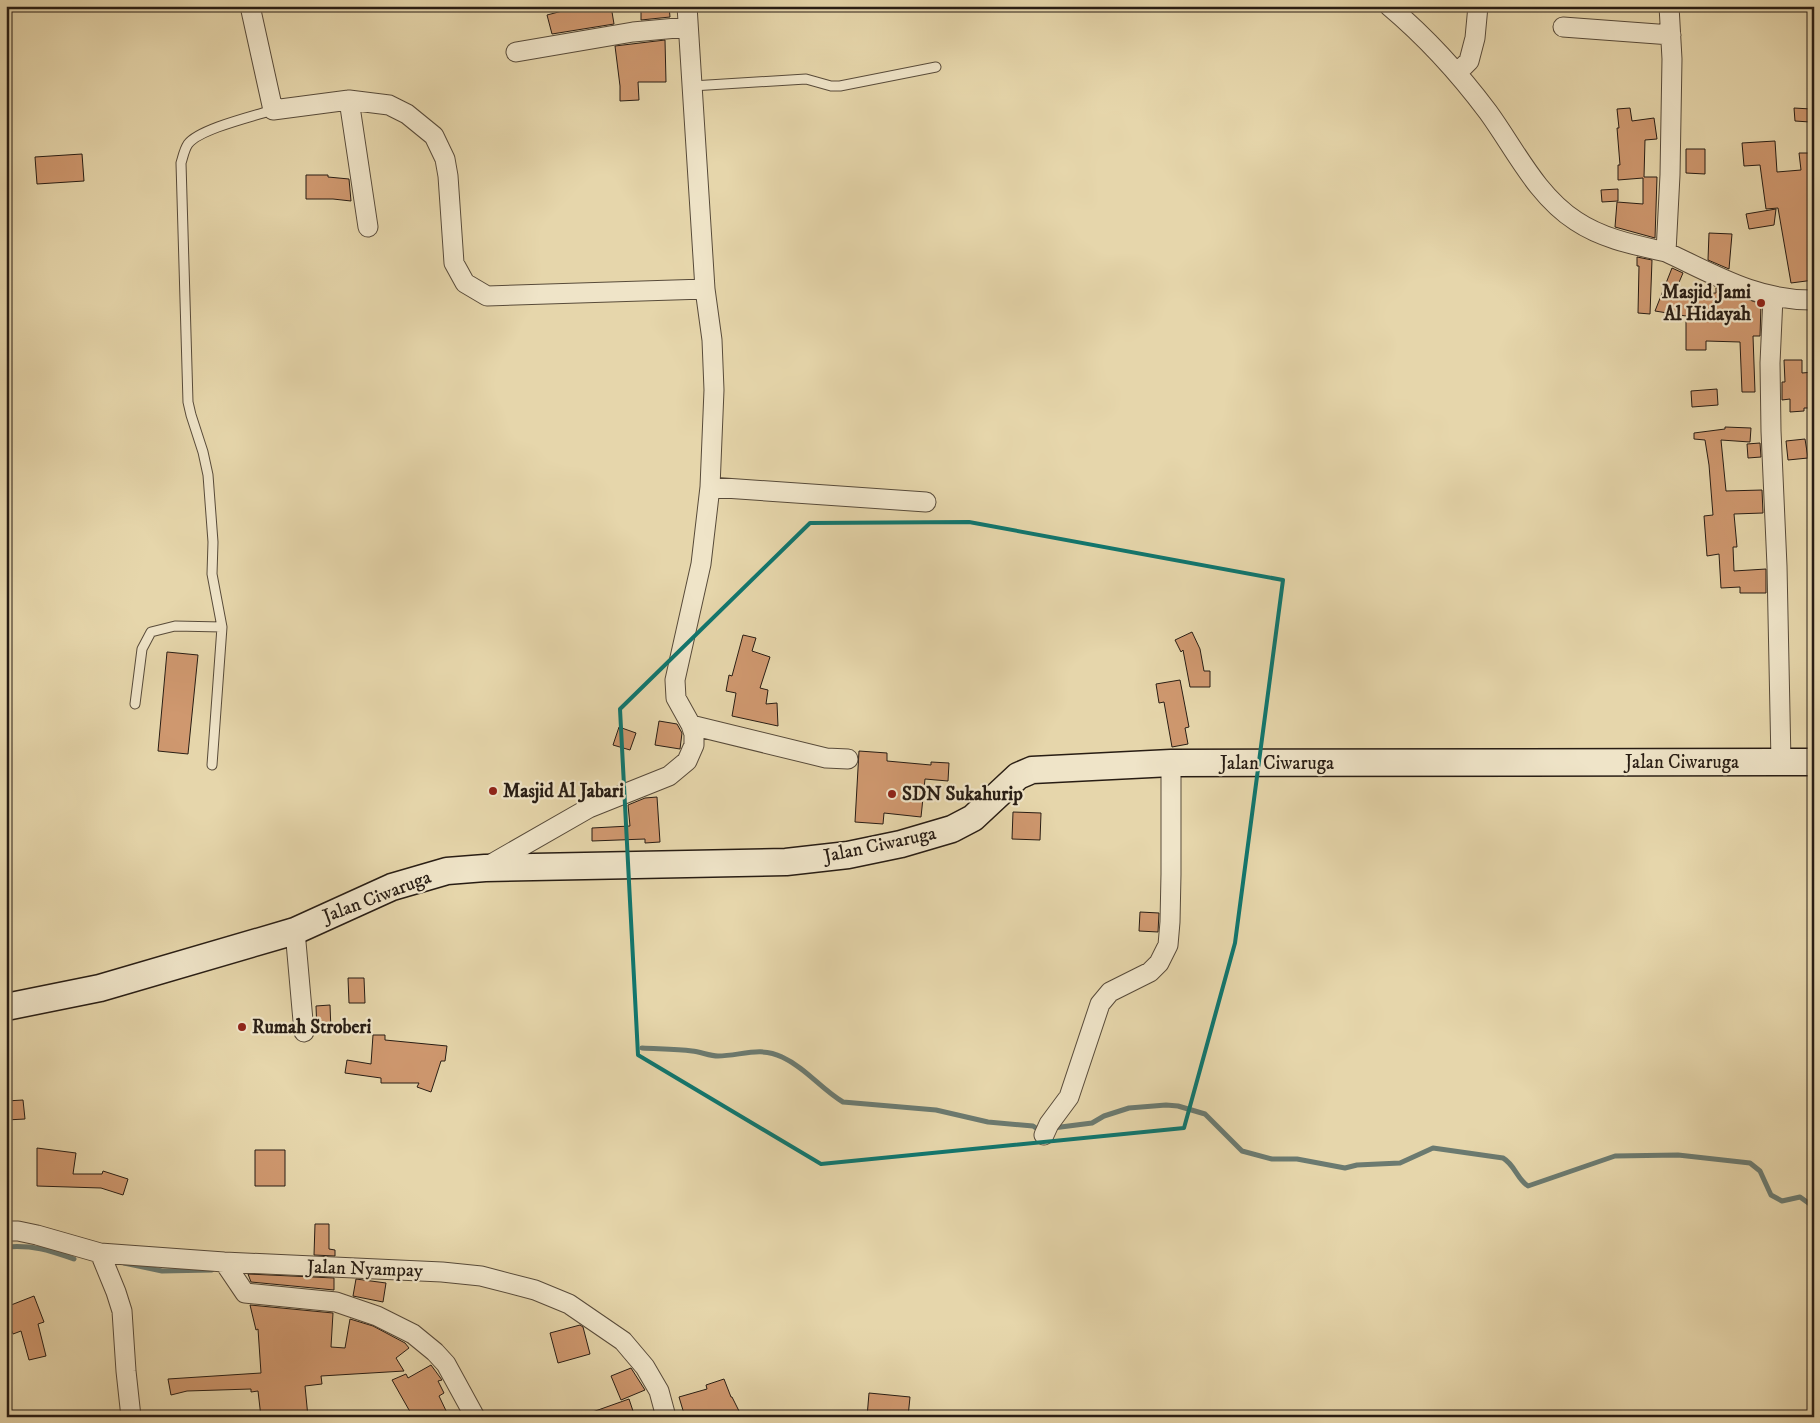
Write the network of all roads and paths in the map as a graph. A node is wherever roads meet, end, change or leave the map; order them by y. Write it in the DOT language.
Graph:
graph roads {
  1 [pos="250,6"];
  2 [pos="687,6"];
  3 [pos="1389,6"];
  4 [pos="1478,6"];
  5 [pos="1670,6"];
  6 [pos="688,27"];
  7 [pos="1563,27"];
  8 [pos="1671,35"];
  9 [pos="516,52"];
  10 [pos="936,67"];
  11 [pos="1457,73"];
  12 [pos="692,86"];
  13 [pos="349,100"];
  14 [pos="273,110"];
  15 [pos="368,227"];
  16 [pos="1666,252"];
  17 [pos="704,289"];
  18 [pos="1773,297"];
  19 [pos="1814,300"];
  20 [pos="710,487"];
  21 [pos="926,502"];
  22 [pos="222,628"];
  23 [pos="136,704"];
  24 [pos="691,725"];
  25 [pos="848,760"];
  26 [pos="1781,762"];
  27 [pos="1814,762"];
  28 [pos="1171,763"];
  29 [pos="212,766"];
  30 [pos="485,868"];
  31 [pos="295,930"];
  32 [pos="6,1008"];
  33 [pos="304,1032"];
  34 [pos="1044,1136"];
  35 [pos="6,1232"];
  36 [pos="100,1253"];
  37 [pos="224,1262"];
  38 [pos="131,1417"];
  39 [pos="475,1417"];
  40 [pos="666,1417"];
  1 -- 14 [label="street"];
  2 -- 6 [label="street"];
  3 -- 11 [label="street"];
  4 -- 11 [label="street"];
  5 -- 8 [label="street"];
  6 -- 9 [label="street"];
  6 -- 12 [label="street"];
  7 -- 8 [label="street"];
  8 -- 16 [label="street"];
  10 -- 12 [label="lane"];
  11 -- 16 [label="street"];
  12 -- 17 [label="street"];
  13 -- 14 [label="street"];
  13 -- 15 [label="street"];
  13 -- 17 [label="street"];
  14 -- 22 [label="lane"];
  16 -- 18 [label="street"];
  17 -- 20 [label="street"];
  18 -- 19 [label="street"];
  18 -- 26 [label="street"];
  20 -- 21 [label="street"];
  20 -- 24 [label="street"];
  22 -- 23 [label="lane"];
  22 -- 29 [label="lane"];
  24 -- 25 [label="street"];
  24 -- 30 [label="street"];
  26 -- 27 [label="street, Jalan Ciwaruga"];
  26 -- 28 [label="street, Jalan Ciwaruga"];
  28 -- 30 [label="street, Jalan Ciwaruga"];
  28 -- 34 [label="street"];
  30 -- 31 [label="street, Jalan Ciwaruga"];
  31 -- 32 [label="street, Jalan Ciwaruga"];
  31 -- 33 [label="street"];
  35 -- 36 [label="street, Jalan Nyampay"];
  36 -- 37 [label="street, Jalan Nyampay"];
  36 -- 38 [label="street"];
  37 -- 39 [label="street"];
  37 -- 40 [label="street, Jalan Nyampay"];
}
